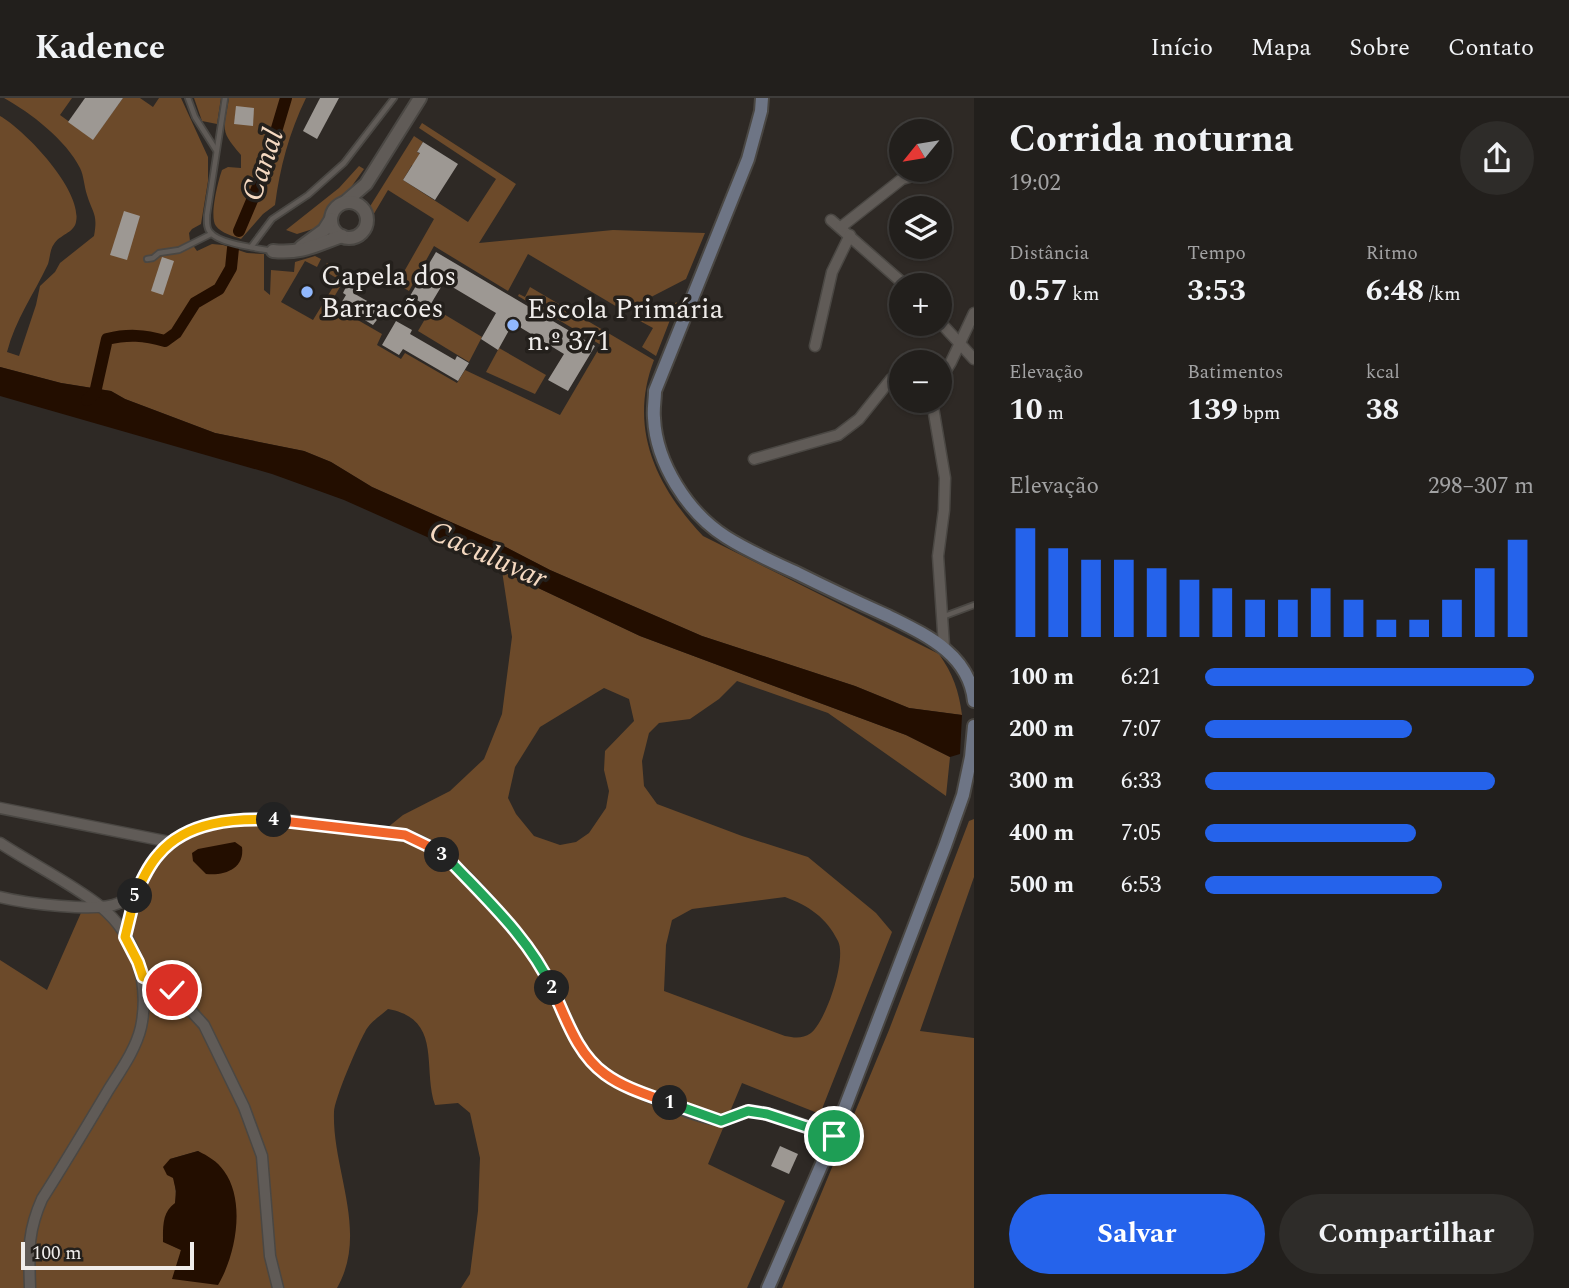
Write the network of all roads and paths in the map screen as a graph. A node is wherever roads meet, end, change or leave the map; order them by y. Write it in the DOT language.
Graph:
graph roads {
  1 [pos="188,98"];
  2 [pos="225,98"];
  3 [pos="394,98"];
  4 [pos="420,98"];
  5 [pos="762,98"];
  6 [pos="216,150"];
  7 [pos="898,182"];
  8 [pos="366,184"];
  9 [pos="345,202"];
  10 [pos="365,212"];
  11 [pos="331,219"];
  12 [pos="831,220"];
  13 [pos="841,227"];
  14 [pos="211,234"];
  15 [pos="850,235"];
  16 [pos="342,236"];
  17 [pos="251,247"];
  18 [pos="273,251"];
  19 [pos="291,253"];
  20 [pos="147,259"];
  21 [pos="892,273"];
  22 [pos="974,313"];
  23 [pos="952,335"];
  24 [pos="960,344"];
  25 [pos="815,346"];
  26 [pos="952,358"];
  27 [pos="974,359"];
  28 [pos="889,382"];
  29 [pos="934,413"];
  30 [pos="754,459"];
  31 [pos="974,606"];
  32 [pos="942,617"];
  33 [pos="944,646"];
  34 [pos="974,701"];
  35 [pos="974,726"];
  36 [pos="0,808"];
  37 [pos="170,842"];
  38 [pos="0,843"];
  39 [pos="144,876"];
  40 [pos="0,897"];
  41 [pos="101,907"];
  42 [pos="125,937"];
  43 [pos="143,977"];
  44 [pos="834,1136"];
  45 [pos="30,1288"];
  46 [pos="278,1288"];
  47 [pos="768,1288"];
  1 -- 6 [label="lane"];
  2 -- 6 [label="lane"];
  3 -- 17 [label="lane"];
  4 -- 8 [label="street"];
  5 -- 33 [label="main road"];
  6 -- 14 [label="lane"];
  7 -- 13 [label="street"];
  8 -- 9 [label="street"];
  8 -- 10 [label="street"];
  9 -- 10 [label="street"];
  9 -- 11 [label="street"];
  10 -- 16 [label="street"];
  11 -- 16 [label="street"];
  11 -- 19 [label="street"];
  12 -- 13 [label="street"];
  13 -- 15 [label="street"];
  14 -- 17 [label="lane"];
  14 -- 20 [label="lane"];
  15 -- 21 [label="street"];
  15 -- 25 [label="street"];
  16 -- 19 [label="street"];
  17 -- 18 [label="lane"];
  18 -- 19 [label="street"];
  22 -- 24 [label="street"];
  23 -- 24 [label="street"];
  24 -- 26 [label="street"];
  24 -- 27 [label="street"];
  28 -- 30 [label="street"];
  29 -- 32 [label="street"];
  31 -- 32 [label="lane"];
  32 -- 33 [label="street"];
  33 -- 34 [label="main road"];
  35 -- 44 [label="main road"];
  36 -- 37 [label="street"];
  37 -- 39 [label="street"];
  37 -- 44 [label="street"];
  38 -- 41 [label="street"];
  39 -- 41 [label="street"];
  39 -- 42 [label="street"];
  40 -- 41 [label="street"];
  41 -- 42 [label="street"];
  42 -- 43 [label="street"];
  43 -- 45 [label="street"];
  43 -- 46 [label="street"];
  44 -- 47 [label="main road"];
}
